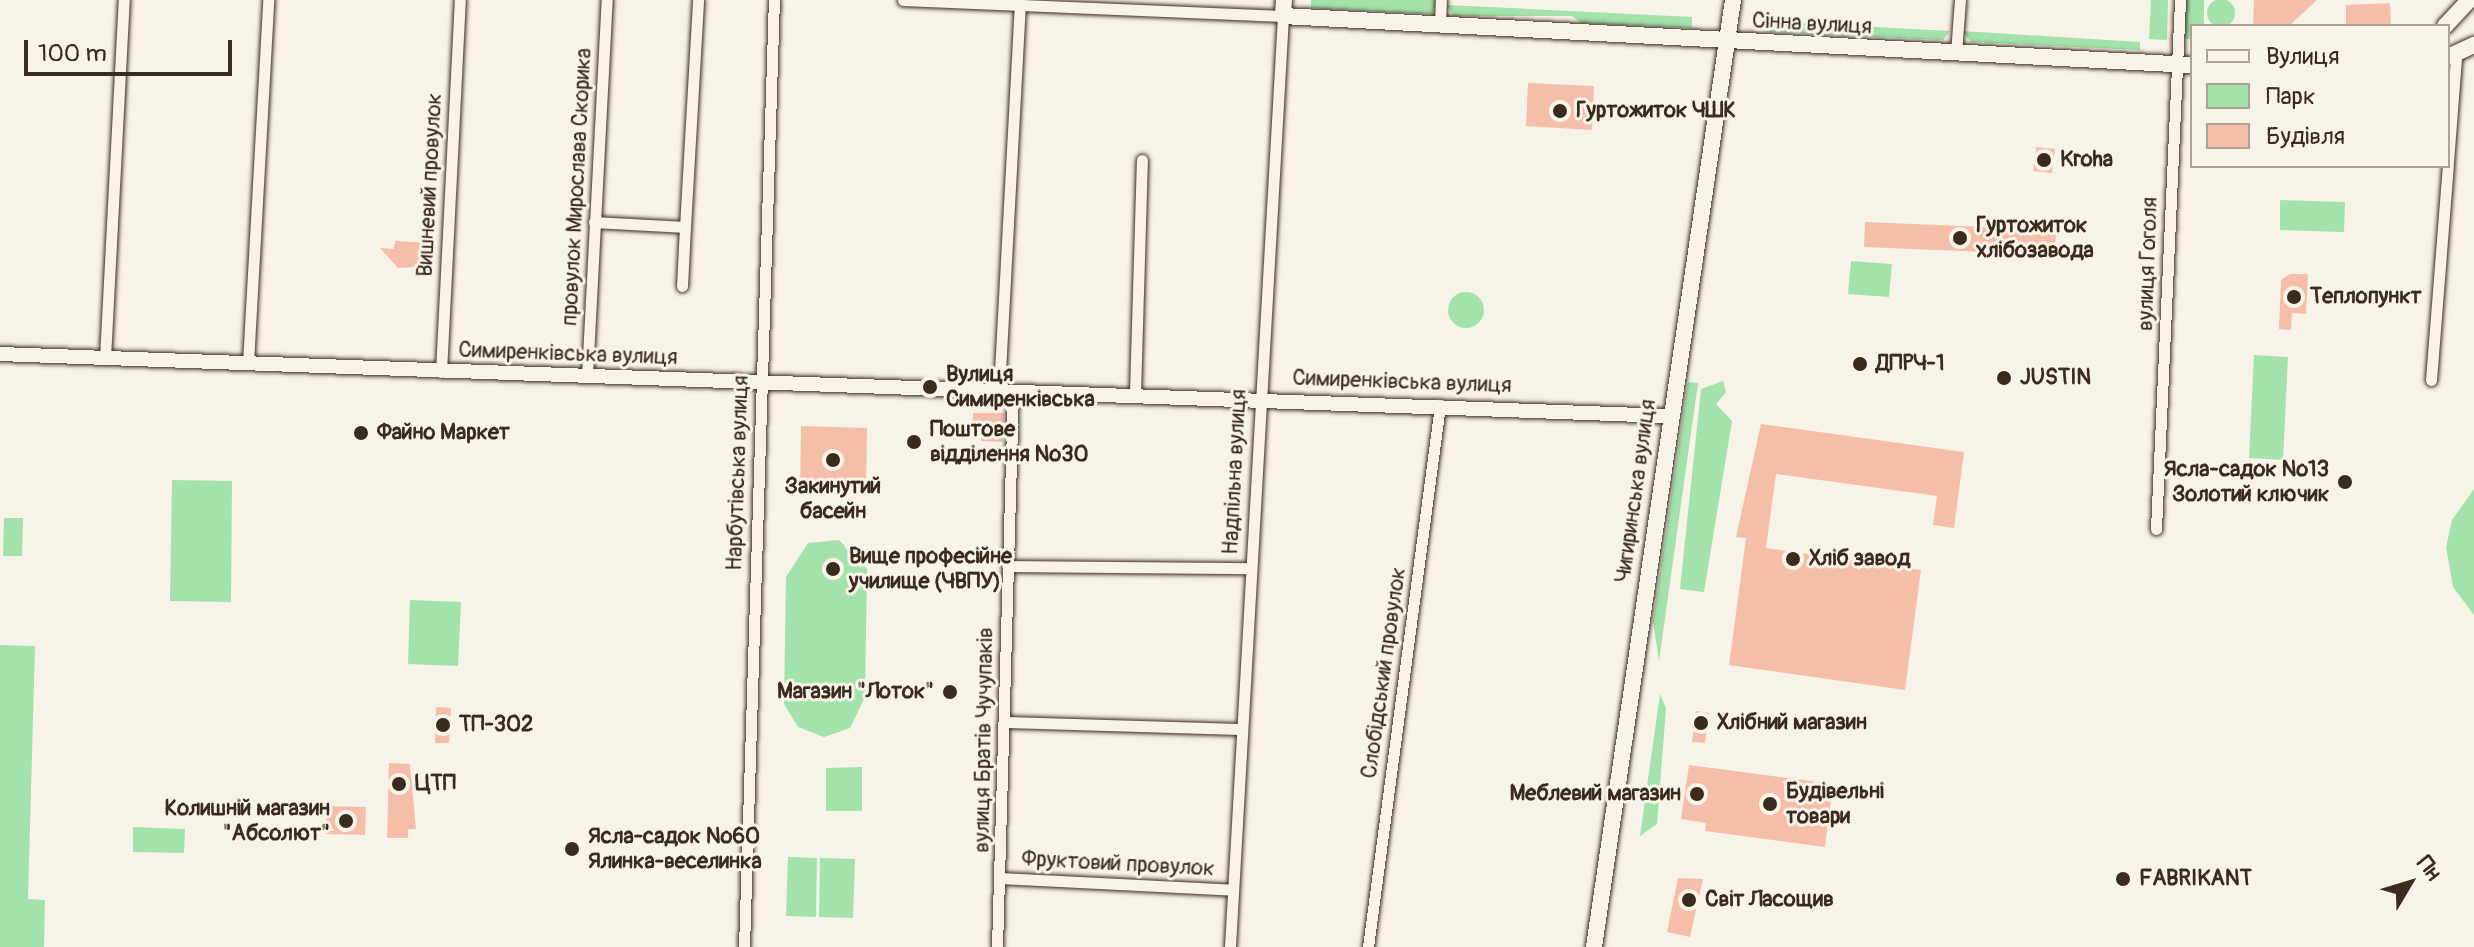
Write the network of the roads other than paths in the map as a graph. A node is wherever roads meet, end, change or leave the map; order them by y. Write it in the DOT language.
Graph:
graph roads {
  1 [pos="124,0"];
  2 [pos="268,0"];
  3 [pos="460,0"];
  4 [pos="607,0"];
  5 [pos="698,0"];
  6 [pos="774,0"];
  7 [pos="903,0"];
  8 [pos="1441,0"];
  9 [pos="1733,0"];
  10 [pos="1960,0"];
  11 [pos="2180,0"];
  12 [pos="2469,0"];
  13 [pos="1019,2"];
  14 [pos="1283,8"];
  15 [pos="2447,24"];
  16 [pos="1440,25"];
  17 [pos="1730,42"];
  18 [pos="2474,45"];
  19 [pos="1956,53"];
  20 [pos="2452,57"];
  21 [pos="2184,65"];
  22 [pos="2450,110"];
  23 [pos="1142,160"];
  24 [pos="2448,168"];
  25 [pos="594,222"];
  26 [pos="685,227"];
  27 [pos="682,286"];
  28 [pos="0,354"];
  29 [pos="105,358"];
  30 [pos="248,363"];
  31 [pos="441,372"];
  32 [pos="587,376"];
  33 [pos="2431,380"];
  34 [pos="760,382"];
  35 [pos="1006,390"];
  36 [pos="1135,393"];
  37 [pos="1261,399"];
  38 [pos="1440,405"];
  39 [pos="1668,416"];
  40 [pos="2156,529"];
  41 [pos="1008,566"];
  42 [pos="1251,568"];
  43 [pos="1004,722"];
  44 [pos="1242,729"];
  45 [pos="1000,878"];
  46 [pos="1233,890"];
  47 [pos="744,947"];
  48 [pos="997,947"];
  49 [pos="1230,947"];
  50 [pos="1368,947"];
  51 [pos="1594,947"];
  1 -- 29 [label="street"];
  2 -- 30 [label="street"];
  3 -- 31 [label="street, Вишневий провулок"];
  4 -- 25 [label="street, провулок Мирослава Скорика"];
  5 -- 26 [label="street"];
  6 -- 34 [label="street, Нарбутівська вулиця"];
  7 -- 13 [label="street, Сінна вулиця"];
  8 -- 16 [label="street"];
  9 -- 17 [label="main road, Чигиринська вулиця"];
  10 -- 19 [label="street"];
  11 -- 21 [label="street, вулиця Гоголя"];
  12 -- 15 [label="main road"];
  13 -- 14 [label="street, Сінна вулиця"];
  13 -- 35 [label="street, вулиця Братів Чучупаків"];
  14 -- 16 [label="main road, Сінна вулиця"];
  14 -- 37 [label="street, Надпільна вулиця"];
  16 -- 17 [label="main road, Сінна вулиця"];
  17 -- 19 [label="main road, Сінна вулиця"];
  17 -- 39 [label="main road, Чигиринська вулиця"];
  18 -- 20 [label="main road"];
  19 -- 21 [label="main road, Сінна вулиця"];
  20 -- 22 [label="street"];
  21 -- 40 [label="street, вулиця Гоголя"];
  23 -- 36 [label="street"];
  24 -- 33 [label="street"];
  25 -- 26 [label="street"];
  25 -- 32 [label="street, провулок Мирослава Скорика"];
  26 -- 27 [label="street"];
  28 -- 29 [label="street, Симиренківська вулиця"];
  29 -- 30 [label="street, Симиренківська вулиця"];
  30 -- 31 [label="street, Симиренківська вулиця"];
  31 -- 32 [label="street, Симиренківська вулиця"];
  32 -- 34 [label="street, Симиренківська вулиця"];
  34 -- 35 [label="street, Симиренківська вулиця"];
  34 -- 47 [label="street, Нарбутівська вулиця"];
  35 -- 36 [label="street, Симиренківська вулиця"];
  35 -- 41 [label="street, вулиця Братів Чучупаків"];
  36 -- 37 [label="street, Симиренківська вулиця"];
  37 -- 38 [label="street, Симиренківська вулиця"];
  37 -- 42 [label="street, Надпільна вулиця"];
  38 -- 39 [label="street, Симиренківська вулиця"];
  38 -- 50 [label="street, Слобідський провулок"];
  39 -- 51 [label="main road, Чигиринська вулиця"];
  41 -- 42 [label="street"];
  41 -- 43 [label="street, вулиця Братів Чучупаків"];
  42 -- 44 [label="street, Надпільна вулиця"];
  43 -- 44 [label="street"];
  43 -- 45 [label="street, вулиця Братів Чучупаків"];
  44 -- 46 [label="street, Надпільна вулиця"];
  45 -- 46 [label="street, Фруктовий провулок"];
  45 -- 48 [label="street, вулиця Братів Чучупаків"];
  46 -- 49 [label="street, Надпільна вулиця"];
}
